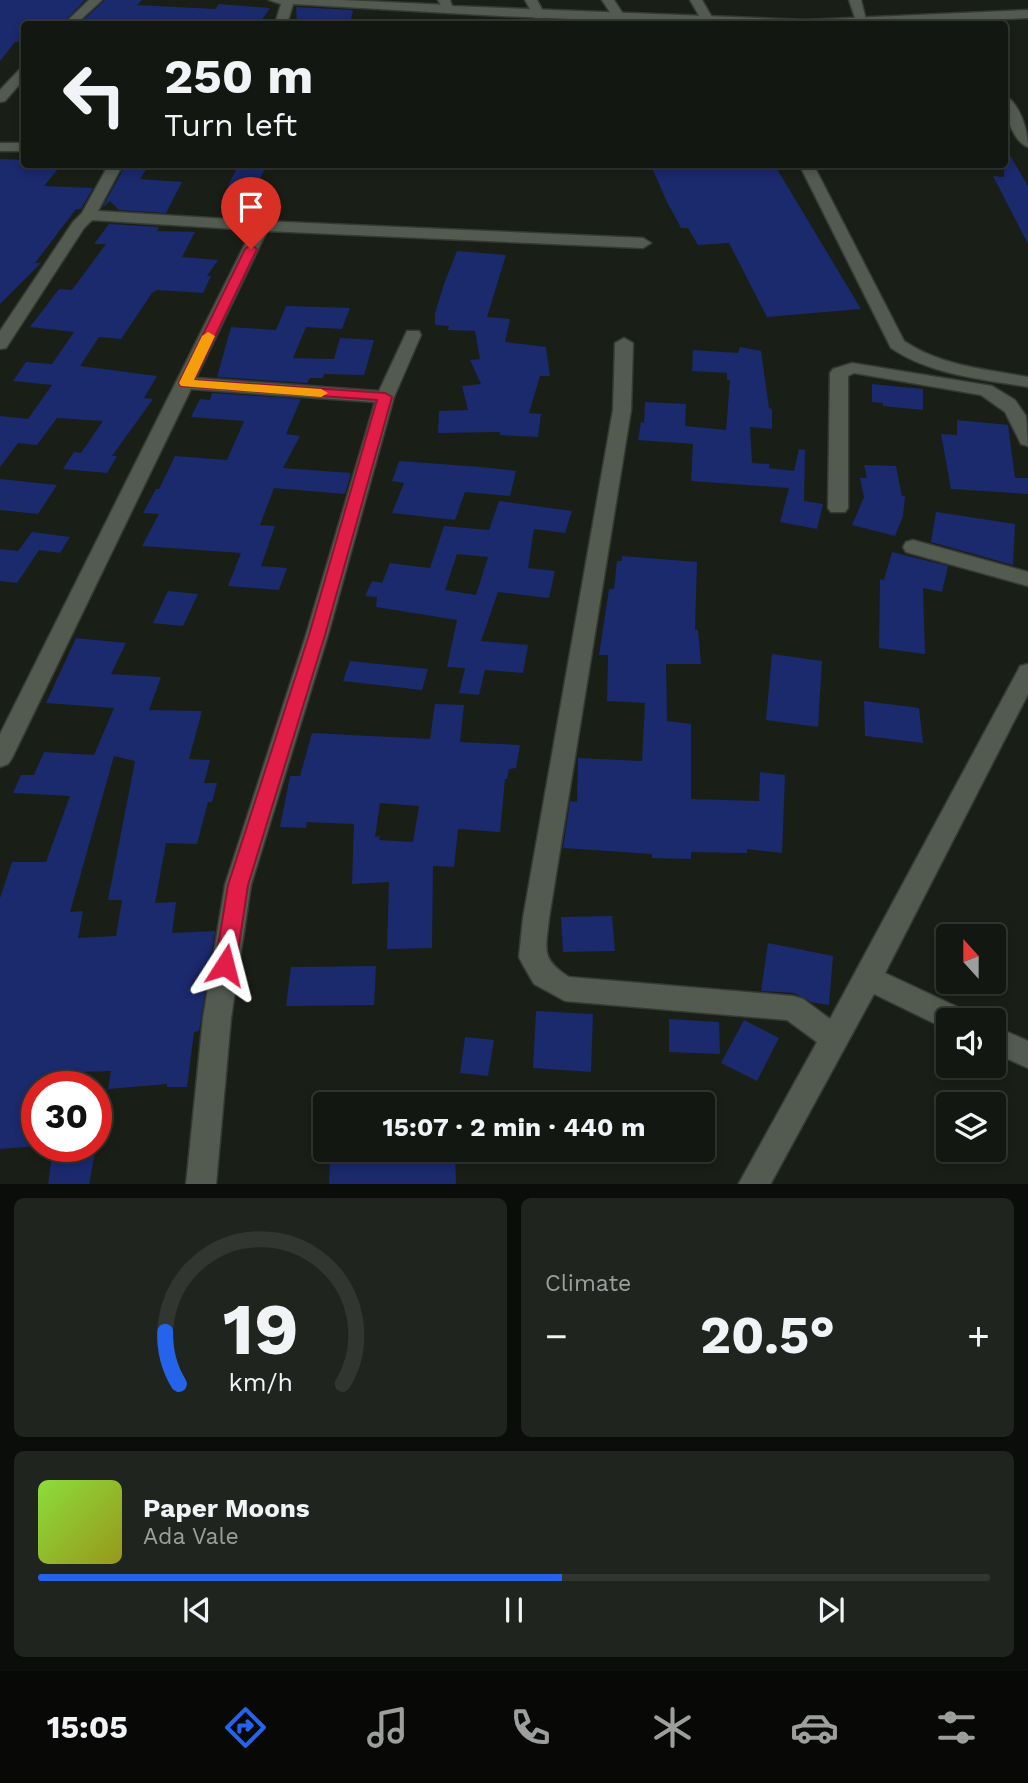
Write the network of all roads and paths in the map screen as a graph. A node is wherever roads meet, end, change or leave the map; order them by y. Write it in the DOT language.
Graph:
graph roads {
  1 [pos="96,0"];
  2 [pos="531,0"];
  3 [pos="608,0"];
  4 [pos="696,0"];
  5 [pos="855,0"];
  6 [pos="281,1"];
  7 [pos="446,4"];
  8 [pos="424,8"];
  9 [pos="1028,14"];
  10 [pos="538,15"];
  11 [pos="619,17"];
  12 [pos="708,20"];
  13 [pos="73,21"];
  14 [pos="281,21"];
  15 [pos="422,21"];
  16 [pos="718,21"];
  17 [pos="861,21"];
  18 [pos="974,21"];
  19 [pos="21,77"];
  20 [pos="0,98"];
  21 [pos="1008,106"];
  22 [pos="1028,143"];
  23 [pos="0,147"];
  24 [pos="21,147"];
  25 [pos="114,168"];
  26 [pos="808,168"];
  27 [pos="88,215"];
  28 [pos="262,226"];
  29 [pos="643,243"];
  30 [pos="413,335"];
  31 [pos="624,343"];
  32 [pos="0,344"];
  33 [pos="1028,382"];
  34 [pos="186,383"];
  35 [pos="385,397"];
  36 [pos="1028,440"];
  37 [pos="838,508"];
  38 [pos="913,547"];
  39 [pos="1028,579"];
  40 [pos="1028,672"];
  41 [pos="0,758"];
  42 [pos="868,978"];
  43 [pos="936,1010"];
  44 [pos="834,1038"];
  45 [pos="1006,1044"];
  46 [pos="1028,1055"];
  47 [pos="201,1184"];
  48 [pos="754,1184"];
  1 -- 13 [label="street"];
  2 -- 10 [label="street"];
  3 -- 11 [label="street"];
  4 -- 12 [label="street"];
  5 -- 17 [label="street"];
  6 -- 8 [label="street"];
  6 -- 14 [label="street"];
  7 -- 8 [label="street"];
  7 -- 10 [label="street"];
  8 -- 15 [label="street"];
  9 -- 18 [label="street"];
  10 -- 11 [label="street"];
  11 -- 12 [label="street"];
  12 -- 16 [label="street"];
  19 -- 20 [label="street"];
  21 -- 22 [label="street"];
  23 -- 24 [label="street"];
  25 -- 27 [label="street"];
  26 -- 33 [label="street"];
  27 -- 28 [label="street"];
  27 -- 32 [label="street"];
  28 -- 29 [label="street"];
  28 -- 34 [label="street"];
  30 -- 35 [label="street"];
  31 -- 44 [label="street"];
  34 -- 35 [label="street"];
  34 -- 41 [label="street"];
  35 -- 47 [label="street"];
  36 -- 37 [label="street"];
  38 -- 39 [label="street"];
  40 -- 42 [label="street"];
  42 -- 43 [label="street"];
  42 -- 44 [label="street"];
  44 -- 48 [label="street"];
  45 -- 46 [label="street"];
}
